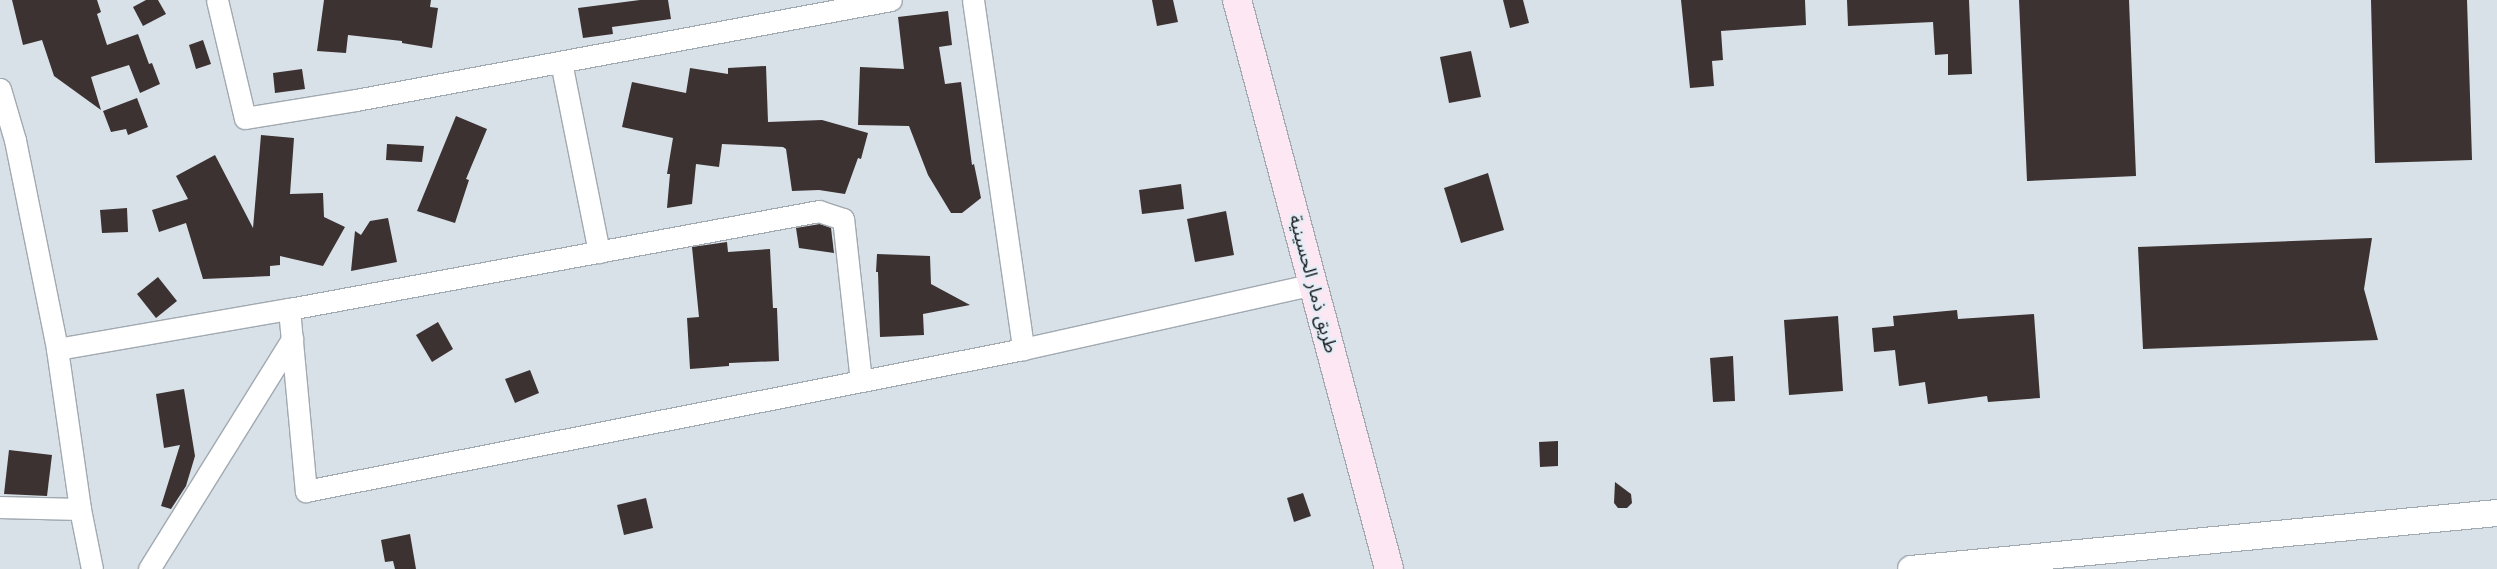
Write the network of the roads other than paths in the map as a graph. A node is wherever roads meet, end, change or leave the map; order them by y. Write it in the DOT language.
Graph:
graph roads {
  1 [pos="217,0"];
  2 [pos="891,0"];
  3 [pos="973,0"];
  4 [pos="1237,0"];
  5 [pos="561,62"];
  6 [pos="0,89"];
  7 [pos="599,252"];
  8 [pos="1313,284"];
  9 [pos="289,309"];
  10 [pos="292,339"];
  11 [pos="57,349"];
  12 [pos="1023,349"];
  13 [pos="861,381"];
  14 [pos="0,507"];
  15 [pos="80,509"];
  16 [pos="2497,513"];
  17 [pos="92,569"];
  18 [pos="149,569"];
  19 [pos="1388,569"];
  20 [pos="1911,569"];
  1 -- 5 [label="street"];
  2 -- 5 [label="street"];
  3 -- 12 [label="street"];
  4 -- 8 [label="main road, طريق ذمار الحسينية"];
  5 -- 7 [label="street"];
  6 -- 11 [label="street"];
  7 -- 9 [label="street"];
  7 -- 13 [label="street"];
  8 -- 12 [label="street"];
  8 -- 19 [label="main road, طريق ذمار الحسينية"];
  9 -- 10 [label="street"];
  9 -- 11 [label="street"];
  10 -- 13 [label="street"];
  10 -- 18 [label="street"];
  11 -- 15 [label="street"];
  12 -- 13 [label="street"];
  14 -- 15 [label="street"];
  15 -- 17 [label="street"];
  16 -- 20 [label="street"];
}
